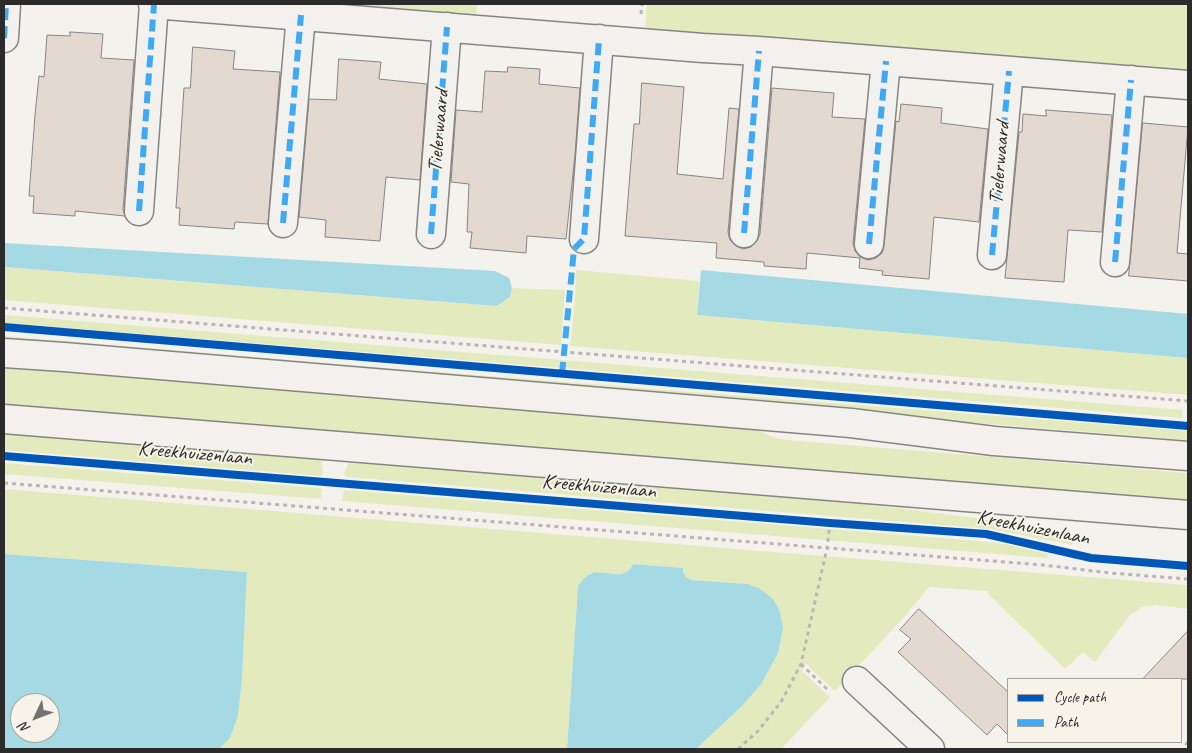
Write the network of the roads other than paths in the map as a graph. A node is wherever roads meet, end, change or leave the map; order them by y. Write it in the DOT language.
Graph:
graph roads {
  1 [pos="6,4"];
  2 [pos="154,4"];
  3 [pos="301,15"];
  4 [pos="448,27"];
  5 [pos="4,38"];
  6 [pos="599,39"];
  7 [pos="759,51"];
  8 [pos="886,61"];
  9 [pos="1008,71"];
  10 [pos="1131,80"];
  11 [pos="1188,85"];
  12 [pos="139,210"];
  13 [pos="283,223"];
  14 [pos="744,233"];
  15 [pos="431,234"];
  16 [pos="584,239"];
  17 [pos="869,244"];
  18 [pos="992,255"];
  19 [pos="1115,262"];
  20 [pos="4,353"];
  21 [pos="4,419"];
  22 [pos="1188,456"];
  23 [pos="1188,515"];
  24 [pos="857,682"];
  25 [pos="930,749"];
  1 -- 5 [label="street"];
  2 -- 3 [label="street"];
  2 -- 12 [label="street"];
  3 -- 4 [label="street"];
  3 -- 13 [label="street"];
  4 -- 6 [label="street"];
  4 -- 15 [label="street, Tielerwaard"];
  6 -- 7 [label="street"];
  6 -- 16 [label="street"];
  7 -- 8 [label="street"];
  7 -- 14 [label="street"];
  8 -- 9 [label="street"];
  8 -- 17 [label="street"];
  9 -- 10 [label="street"];
  9 -- 18 [label="street, Tielerwaard"];
  10 -- 11 [label="street"];
  10 -- 19 [label="street"];
  20 -- 22 [label="street"];
  21 -- 23 [label="street, Kreekhuizenlaan"];
  24 -- 25 [label="street"];
}
